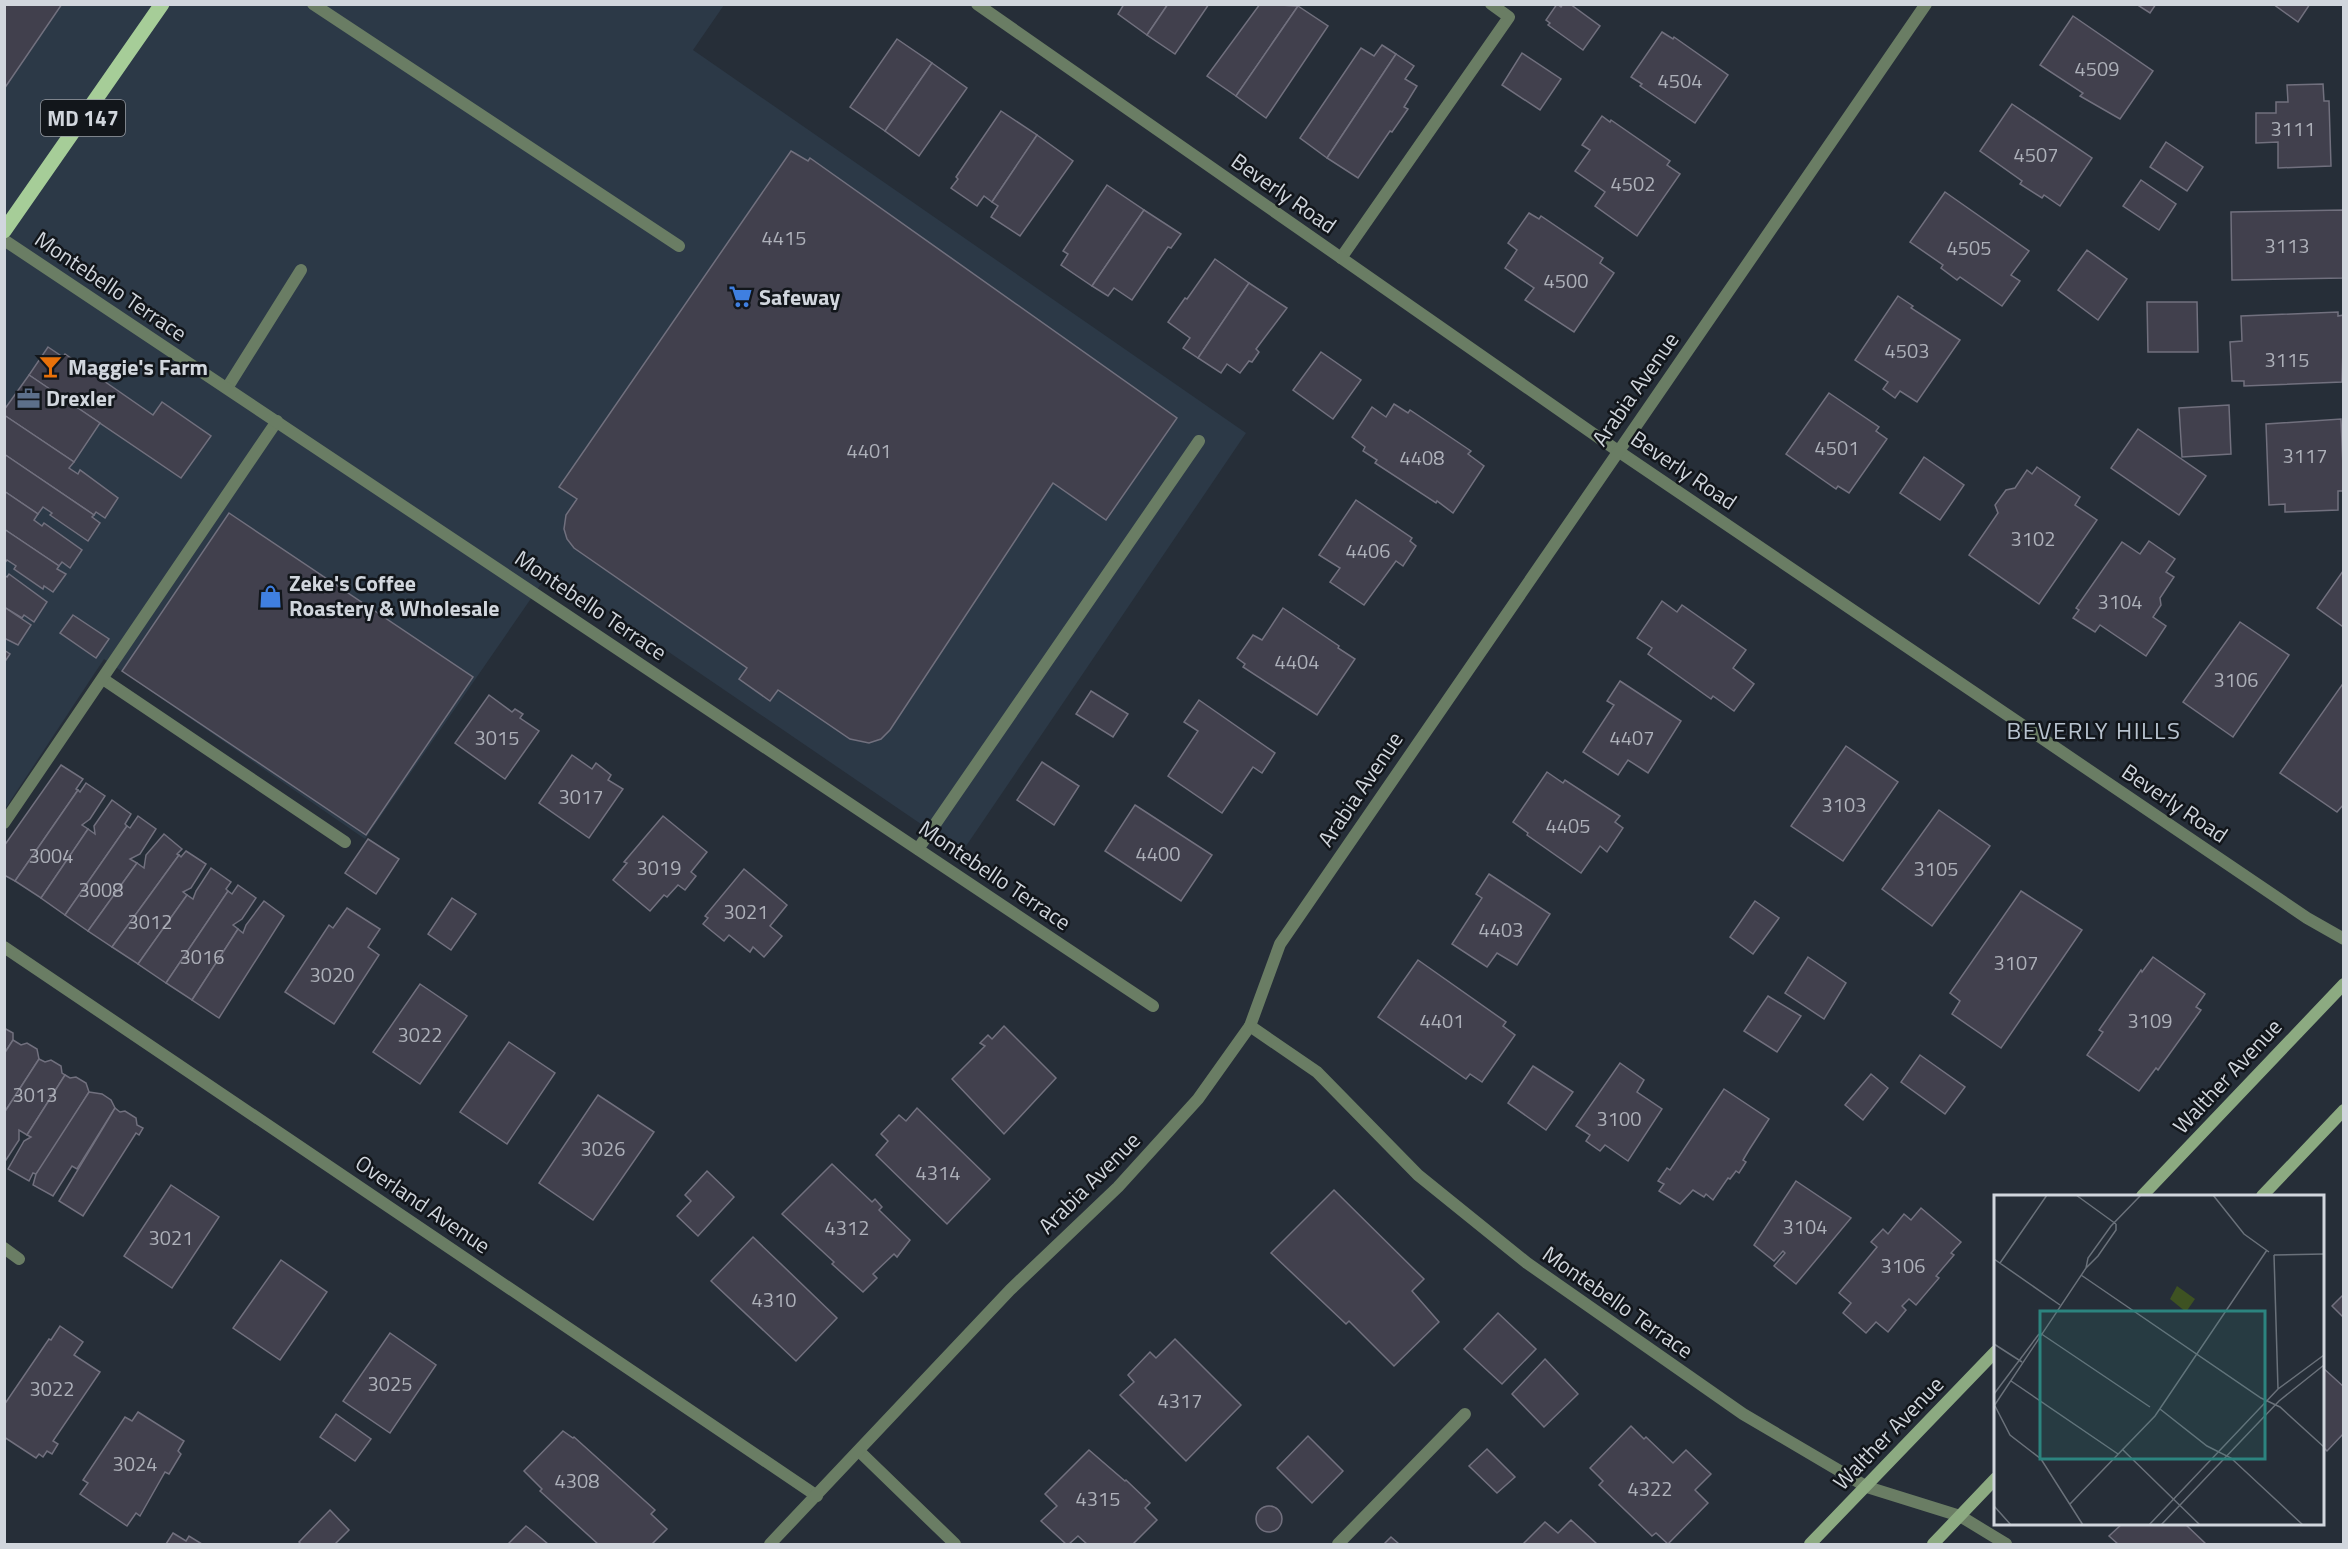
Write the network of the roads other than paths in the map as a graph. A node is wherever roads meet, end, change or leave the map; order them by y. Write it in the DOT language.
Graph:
graph roads {
  1 [pos="162,4"];
  2 [pos="313,4"];
  3 [pos="977,4"];
  4 [pos="1491,4"];
  5 [pos="1926,4"];
  6 [pos="4,231"];
  7 [pos="4,240"];
  8 [pos="679,246"];
  9 [pos="1341,258"];
  10 [pos="301,270"];
  11 [pos="227,388"];
  12 [pos="277,421"];
  13 [pos="1199,441"];
  14 [pos="1618,450"];
  15 [pos="103,679"];
  16 [pos="4,823"];
  17 [pos="345,842"];
  18 [pos="918,849"];
  19 [pos="2343,939"];
  20 [pos="4,947"];
  21 [pos="2343,984"];
  22 [pos="1153,1006"];
  23 [pos="1250,1026"];
  24 [pos="2343,1110"];
  25 [pos="2144,1195"];
  26 [pos="2264,1195"];
  27 [pos="4,1248"];
  28 [pos="19,1259"];
  29 [pos="1994,1352"];
  30 [pos="1465,1414"];
  31 [pos="860,1452"];
  32 [pos="1994,1479"];
  33 [pos="1867,1487"];
  34 [pos="817,1496"];
  35 [pos="1960,1516"];
  36 [pos="770,1545"];
  37 [pos="956,1545"];
  38 [pos="1338,1545"];
  39 [pos="1810,1545"];
  40 [pos="1933,1545"];
  41 [pos="2006,1545"];
  1 -- 6 [label="main road, MD 147"];
  2 -- 8 [label="street"];
  3 -- 9 [label="street, Beverly Road"];
  4 -- 9 [label="street"];
  5 -- 14 [label="street, Arabia Avenue"];
  7 -- 11 [label="street, Montebello Terrace"];
  9 -- 14 [label="street, Beverly Road"];
  10 -- 11 [label="street"];
  11 -- 12 [label="street, Montebello Terrace"];
  12 -- 15 [label="street"];
  12 -- 18 [label="street, Montebello Terrace"];
  13 -- 18 [label="street"];
  14 -- 19 [label="street, Beverly Road"];
  14 -- 23 [label="street, Arabia Avenue"];
  15 -- 16 [label="street"];
  15 -- 17 [label="street"];
  18 -- 22 [label="street, Montebello Terrace"];
  20 -- 34 [label="street, Overland Avenue"];
  21 -- 25 [label="main road, Walther Avenue"];
  23 -- 31 [label="street, Arabia Avenue"];
  23 -- 33 [label="street, Montebello Terrace"];
  24 -- 26 [label="main road"];
  27 -- 28 [label="street"];
  29 -- 33 [label="main road, Walther Avenue"];
  30 -- 38 [label="street"];
  31 -- 34 [label="street, Arabia Avenue"];
  31 -- 37 [label="street"];
  32 -- 35 [label="main road"];
  33 -- 35 [label="street, Montebello Terrace"];
  33 -- 39 [label="main road, Walther Avenue"];
  34 -- 36 [label="street, Arabia Avenue"];
  35 -- 40 [label="main road"];
  35 -- 41 [label="street, Montebello Terrace"];
}
